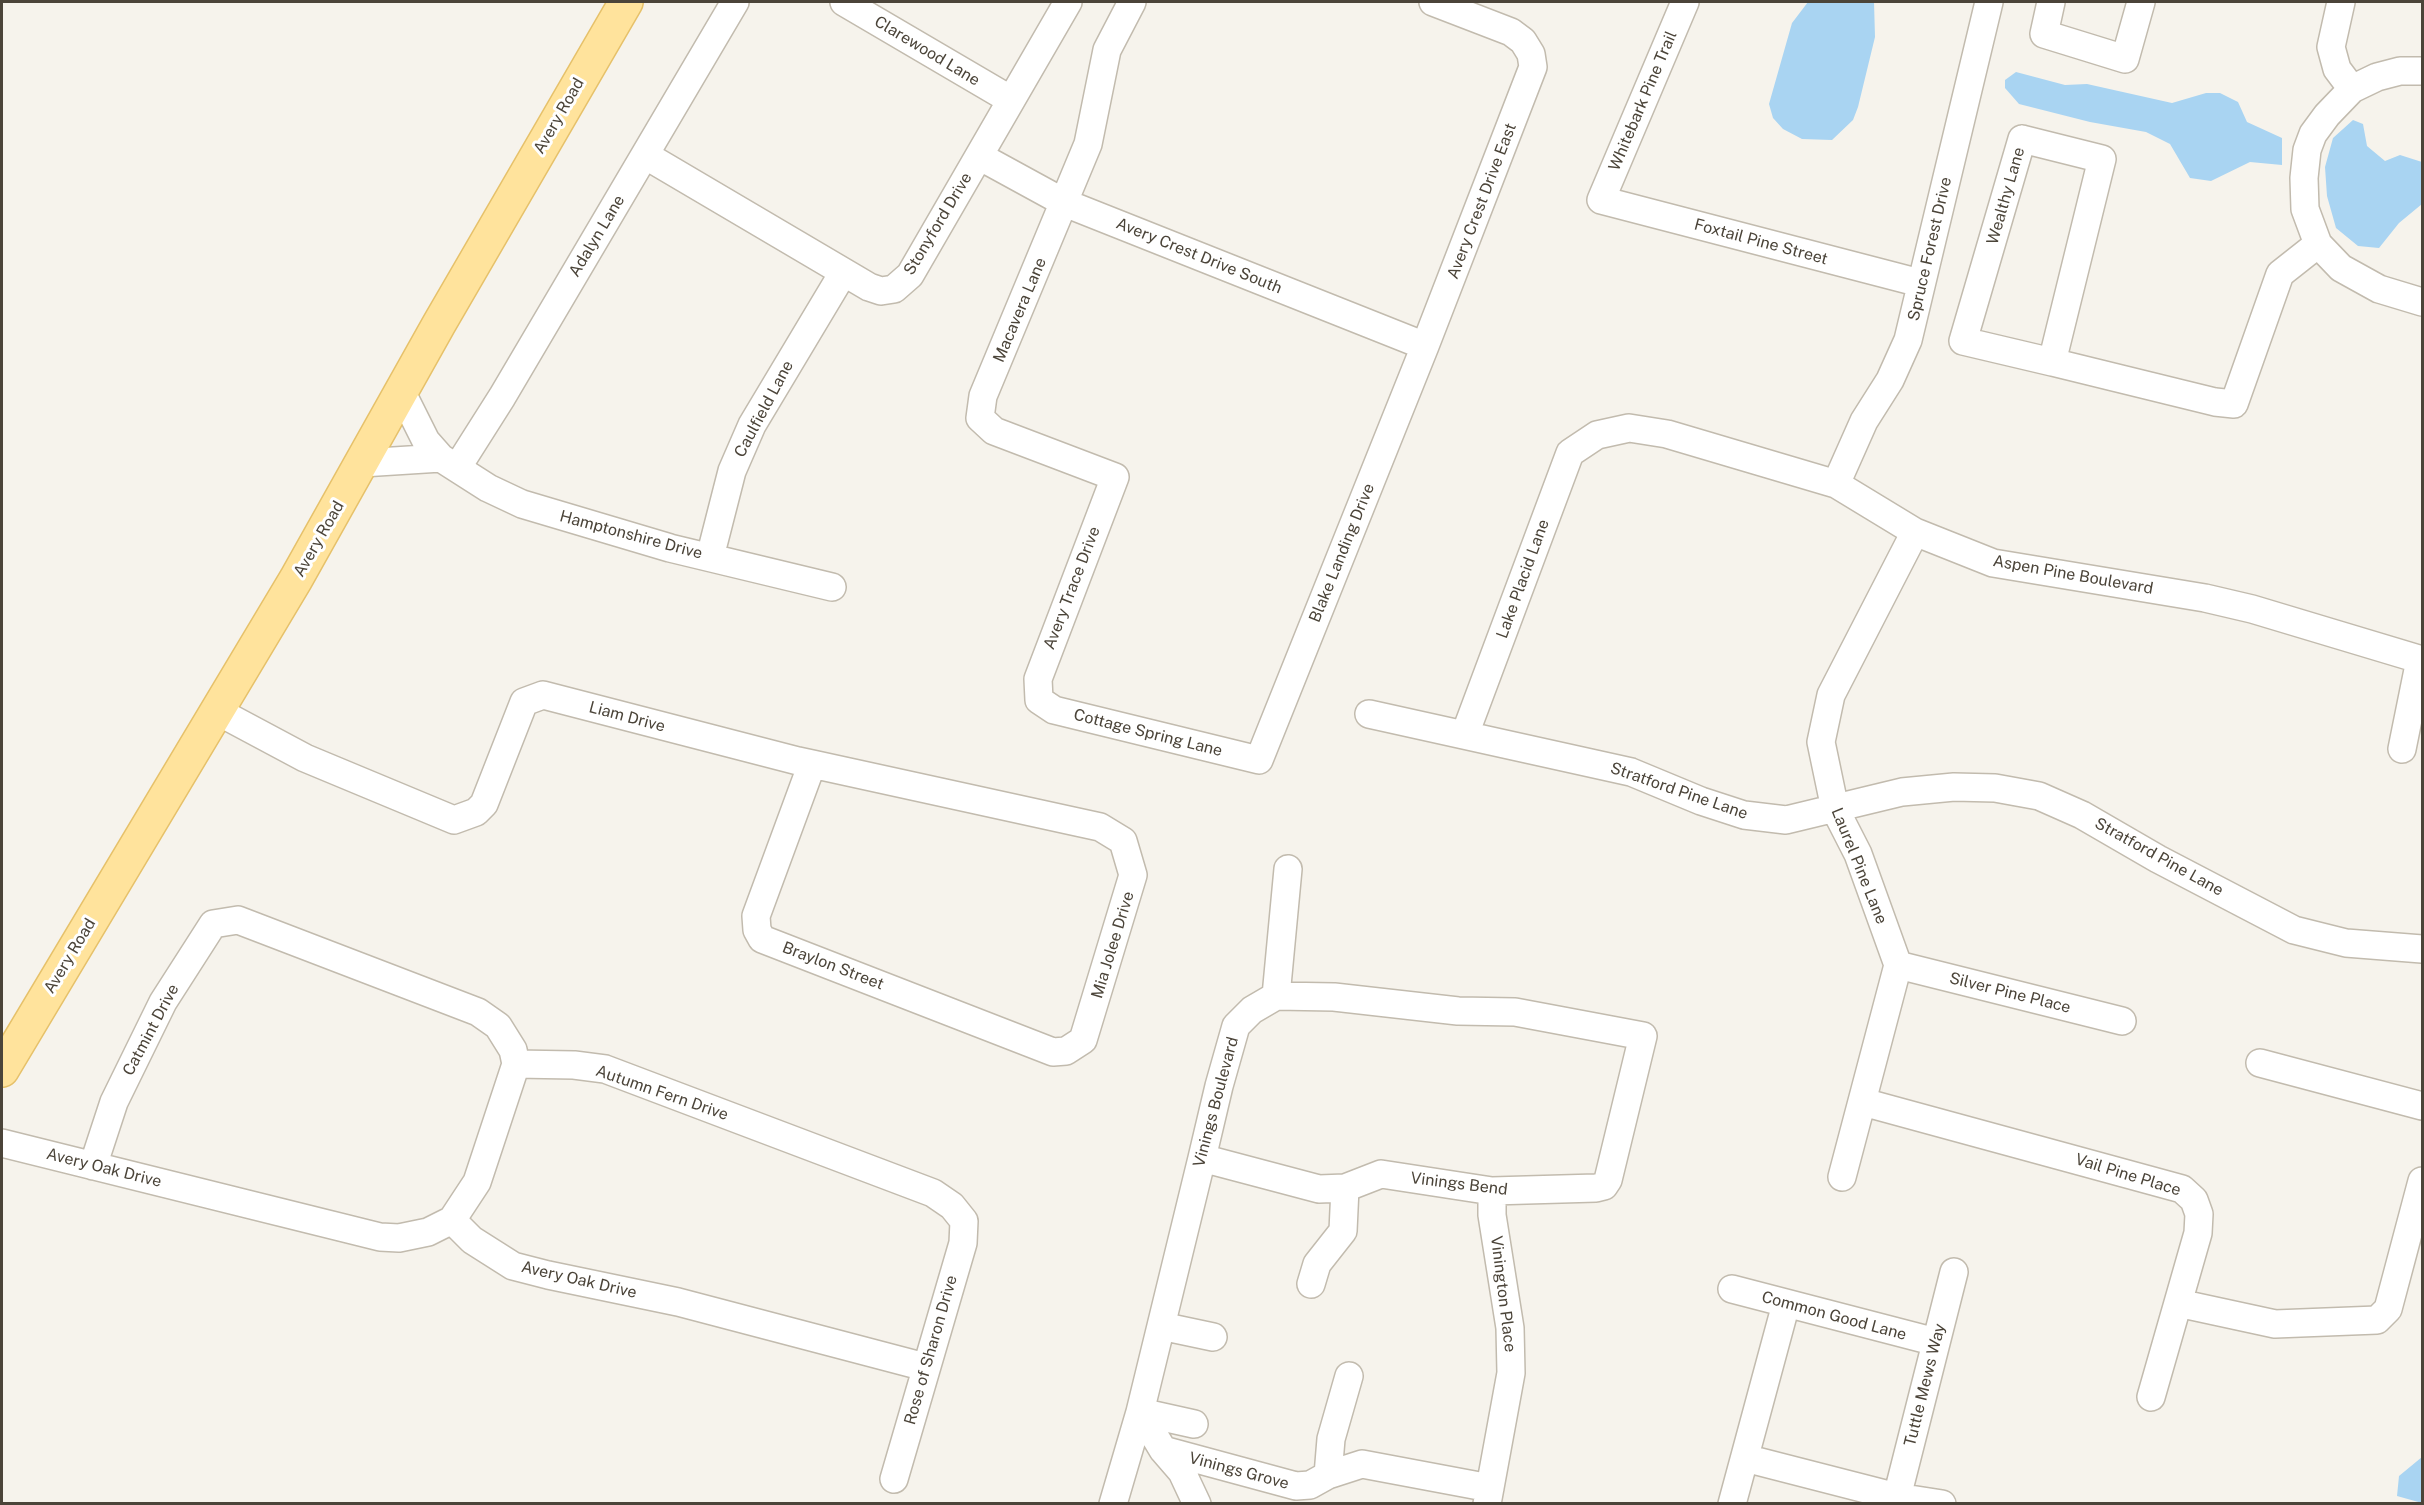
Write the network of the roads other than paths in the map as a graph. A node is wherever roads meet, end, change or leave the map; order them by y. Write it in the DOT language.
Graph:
graph roads {
  1 [pos="626,2"];
  2 [pos="735,2"];
  3 [pos="844,2"];
  4 [pos="1068,2"];
  5 [pos="1433,2"];
  6 [pos="1685,2"];
  7 [pos="1989,2"];
  8 [pos="2051,2"];
  9 [pos="2141,2"];
  10 [pos="2341,2"];
  11 [pos="1128,3"];
  12 [pos="2422,71"];
  13 [pos="2352,89"];
  14 [pos="1011,100"];
  15 [pos="645,155"];
  16 [pos="979,156"];
  17 [pos="1601,200"];
  18 [pos="1065,203"];
  19 [pos="2318,244"];
  20 [pos="843,273"];
  21 [pos="1920,283"];
  22 [pos="2422,302"];
  23 [pos="1425,346"];
  24 [pos="2052,362"];
  25 [pos="402,393"];
  26 [pos="1597,435"];
  27 [pos="362,463"];
  28 [pos="449,463"];
  29 [pos="1115,477"];
  30 [pos="1836,484"];
  31 [pos="1915,532"];
  32 [pos="710,557"];
  33 [pos="832,587"];
  34 [pos="2421,660"];
  35 [pos="1039,700"];
  36 [pos="217,711"];
  37 [pos="1369,714"];
  38 [pos="1465,734"];
  39 [pos="2402,749"];
  40 [pos="1259,760"];
  41 [pos="812,764"];
  42 [pos="1835,809"];
  43 [pos="1124,842"];
  44 [pos="1288,869"];
  45 [pos="2422,949"];
  46 [pos="1898,965"];
  47 [pos="1276,996"];
  48 [pos="2122,1021"];
  49 [pos="1077,1045"];
  50 [pos="2260,1063"];
  51 [pos="516,1064"];
  52 [pos="2,1070"];
  53 [pos="1863,1101"];
  54 [pos="2422,1106"];
  55 [pos="2,1143"];
  56 [pos="1202,1158"];
  57 [pos="93,1166"];
  58 [pos="1842,1177"];
  59 [pos="2422,1181"];
  60 [pos="1345,1188"];
  61 [pos="1492,1191"];
  62 [pos="452,1220"];
  63 [pos="964,1221"];
  64 [pos="1954,1272"];
  65 [pos="1311,1284"];
  66 [pos="1732,1289"];
  67 [pos="2178,1303"];
  68 [pos="1786,1304"];
  69 [pos="1161,1326"];
  70 [pos="1213,1337"];
  71 [pos="1936,1342"];
  72 [pos="925,1367"];
  73 [pos="1349,1376"];
  74 [pos="2151,1396"];
  75 [pos="1140,1412"];
  76 [pos="1194,1424"];
  77 [pos="1163,1450"];
  78 [pos="1744,1458"];
  79 [pos="1328,1475"];
  80 [pos="894,1479"];
  81 [pos="1489,1496"];
  82 [pos="1897,1497"];
  83 [pos="1113,1503"];
  84 [pos="1197,1503"];
  85 [pos="1732,1503"];
  86 [pos="1942,1503"];
  1 -- 25 [label="main road, Avery Road"];
  2 -- 15 [label="street, Adalyn Lane"];
  3 -- 14 [label="street, Clarewood Lane"];
  4 -- 14 [label="street, Stonyford Drive"];
  5 -- 23 [label="street, Avery Crest Drive East"];
  6 -- 17 [label="street, Whitebark Pine Trail"];
  7 -- 21 [label="street, Spruce Forest Drive"];
  8 -- 9 [label="street"];
  10 -- 13 [label="street"];
  11 -- 18 [label="street, Macavera Lane"];
  12 -- 13 [label="street"];
  13 -- 19 [label="street"];
  14 -- 16 [label="street, Stonyford Drive"];
  15 -- 20 [label="street, Stonyford Drive"];
  15 -- 28 [label="street, Adalyn Lane"];
  16 -- 18 [label="street, Avery Crest Drive South"];
  16 -- 20 [label="street, Stonyford Drive"];
  17 -- 21 [label="street, Foxtail Pine Street"];
  18 -- 23 [label="street, Avery Crest Drive South"];
  18 -- 29 [label="street, Macavera Lane"];
  19 -- 22 [label="street"];
  19 -- 24 [label="street, Wealthy Lane"];
  20 -- 32 [label="street, Caulfield Lane"];
  21 -- 30 [label="street, Spruce Forest Drive"];
  23 -- 40 [label="street, Blake Landing Drive"];
  24 -- 24 [label="street, Wealthy Lane"];
  25 -- 27 [label="main road, Avery Road"];
  25 -- 28 [label="street, Hamptonshire Drive"];
  26 -- 30 [label="street, Aspen Pine Boulevard"];
  26 -- 38 [label="street, Lake Placid Lane"];
  27 -- 28 [label="street"];
  27 -- 36 [label="main road, Avery Road"];
  28 -- 32 [label="street, Hamptonshire Drive"];
  29 -- 35 [label="street, Avery Trace Drive"];
  30 -- 31 [label="street, Aspen Pine Boulevard"];
  31 -- 34 [label="street, Aspen Pine Boulevard"];
  31 -- 42 [label="street, Laurel Pine Lane"];
  32 -- 33 [label="street, Hamptonshire Drive"];
  34 -- 39 [label="street"];
  35 -- 40 [label="street, Cottage Spring Lane"];
  36 -- 41 [label="street, Liam Drive"];
  36 -- 52 [label="main road, Avery Road"];
  37 -- 38 [label="street, Stratford Pine Lane"];
  38 -- 42 [label="street, Stratford Pine Lane"];
  41 -- 43 [label="street, Liam Drive"];
  41 -- 49 [label="street, Braylon Street"];
  42 -- 45 [label="street, Stratford Pine Lane"];
  42 -- 46 [label="street, Laurel Pine Lane"];
  43 -- 49 [label="street, Mia Jolee Drive"];
  44 -- 47 [label="street"];
  46 -- 48 [label="street, Silver Pine Place"];
  46 -- 53 [label="street"];
  47 -- 56 [label="street, Vinings Boulevard"];
  47 -- 61 [label="street, Vinings Bend"];
  50 -- 54 [label="street"];
  51 -- 57 [label="street, Catmint Drive"];
  51 -- 62 [label="street"];
  51 -- 63 [label="street, Autumn Fern Drive"];
  53 -- 58 [label="street"];
  53 -- 67 [label="street, Vail Pine Place"];
  55 -- 57 [label="street, Avery Oak Drive"];
  56 -- 60 [label="street, Vinings Bend"];
  56 -- 69 [label="street, Vinings Boulevard"];
  57 -- 62 [label="street, Avery Oak Drive"];
  59 -- 67 [label="street"];
  60 -- 61 [label="street, Vinings Bend"];
  60 -- 65 [label="street"];
  61 -- 81 [label="street, Vinington Place"];
  62 -- 72 [label="street, Avery Oak Drive"];
  63 -- 72 [label="street, Rose of Sharon Drive"];
  64 -- 71 [label="street, Tuttle Mews Way"];
  66 -- 68 [label="street, Common Good Lane"];
  67 -- 74 [label="street, Vail Pine Place"];
  68 -- 71 [label="street, Common Good Lane"];
  68 -- 78 [label="street"];
  69 -- 70 [label="street"];
  69 -- 75 [label="street, Vinings Boulevard"];
  71 -- 82 [label="street, Tuttle Mews Way"];
  72 -- 80 [label="street, Rose of Sharon Drive"];
  73 -- 79 [label="street"];
  75 -- 76 [label="street"];
  75 -- 77 [label="street"];
  75 -- 83 [label="street, Vinings Boulevard"];
  77 -- 79 [label="street, Vinings Grove"];
  77 -- 84 [label="street"];
  78 -- 82 [label="street"];
  78 -- 85 [label="street"];
  79 -- 81 [label="street, Vinings Grove"];
  82 -- 86 [label="street"];
}
